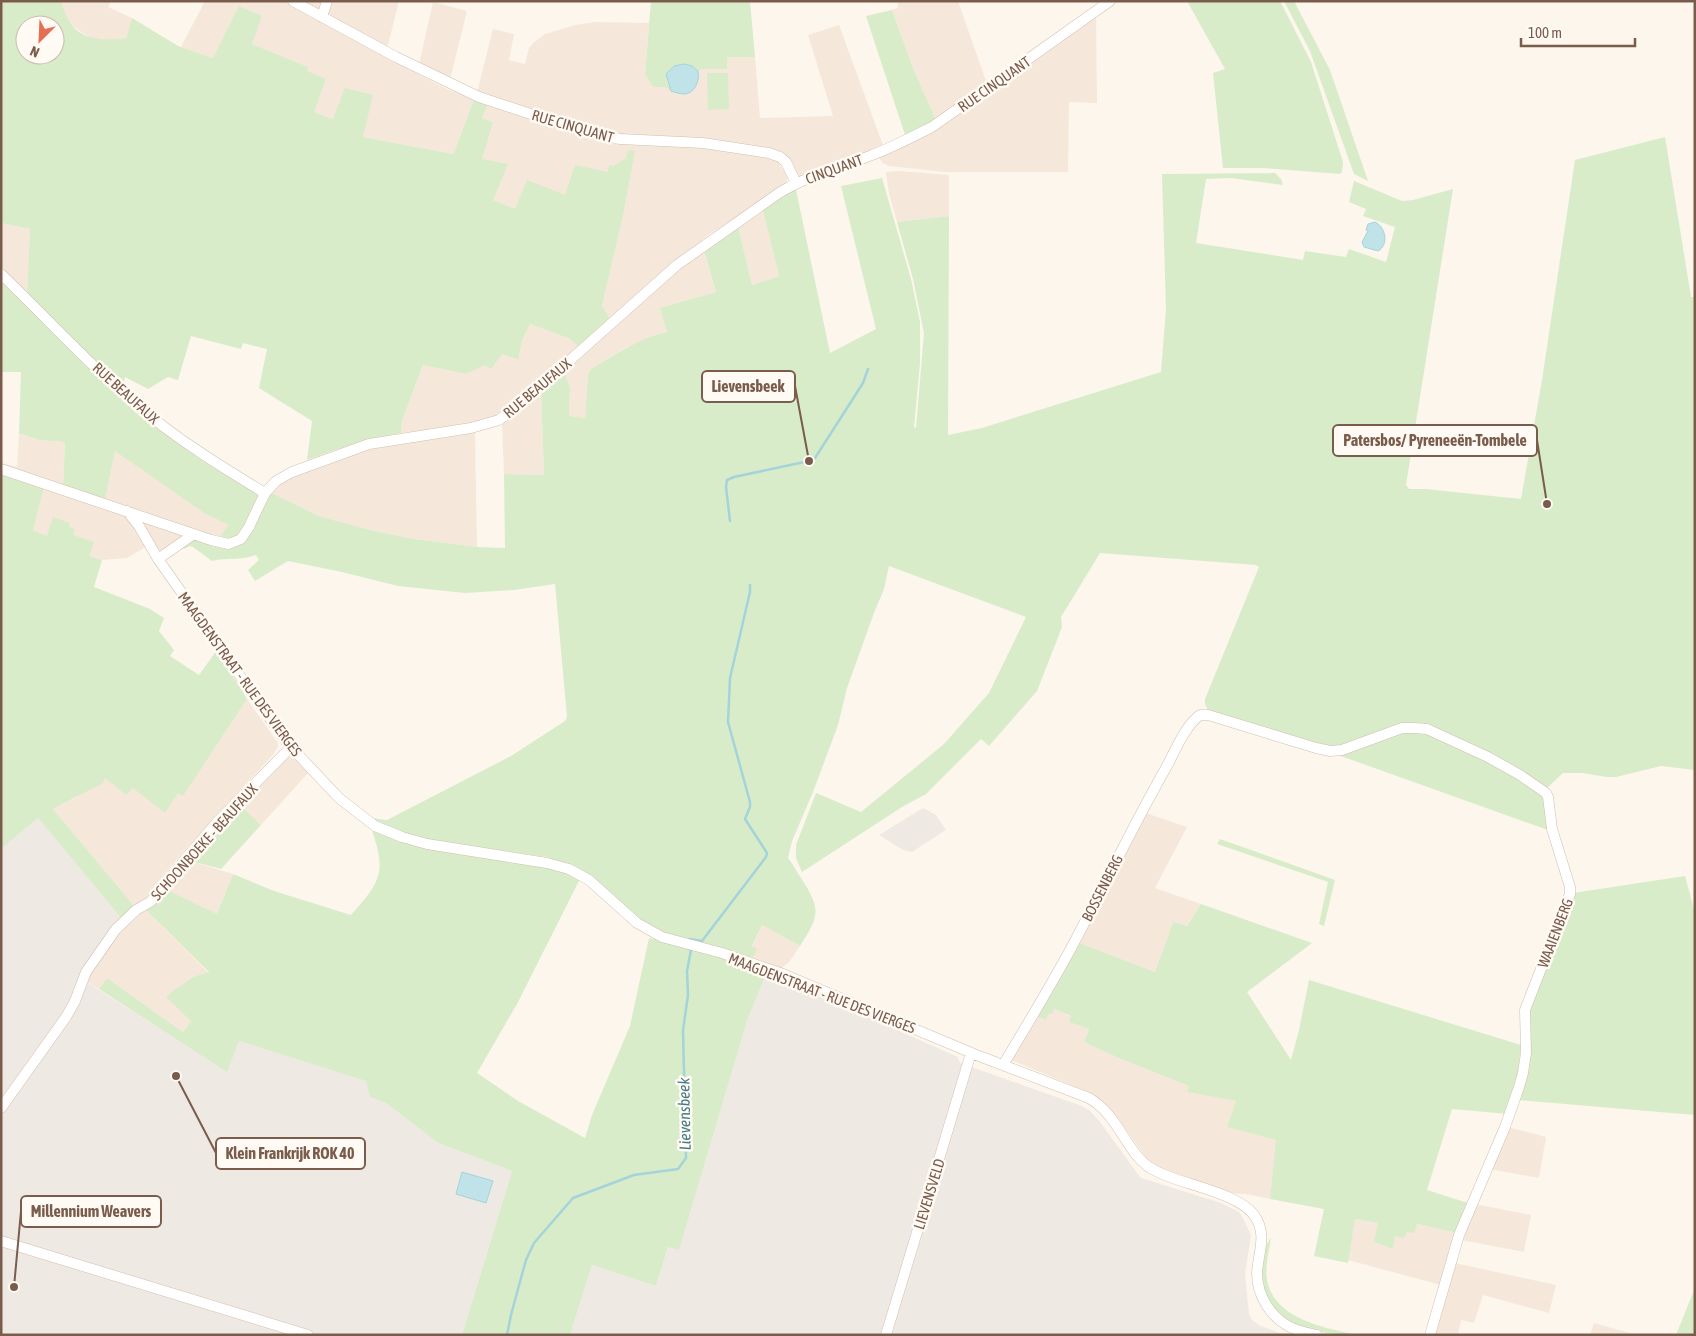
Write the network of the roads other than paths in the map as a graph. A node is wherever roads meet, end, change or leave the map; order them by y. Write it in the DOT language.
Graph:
graph roads {
  1 [pos="292,1"];
  2 [pos="327,1"];
  3 [pos="1110,1"];
  4 [pos="322,17"];
  5 [pos="872,156"];
  6 [pos="796,183"];
  7 [pos="1,274"];
  8 [pos="1,469"];
  9 [pos="264,496"];
  10 [pos="127,512"];
  11 [pos="194,534"];
  12 [pos="158,559"];
  13 [pos="1204,714"];
  14 [pos="291,747"];
  15 [pos="971,1053"];
  16 [pos="1003,1065"];
  17 [pos="1,1108"];
  18 [pos="1,1241"];
  19 [pos="308,1335"];
  20 [pos="886,1335"];
  21 [pos="1318,1335"];
  22 [pos="1430,1335"];
  1 -- 4 [label="street, RUE CINQUANT"];
  2 -- 4 [label="street"];
  3 -- 5 [label="street, RUE CINQUANT"];
  4 -- 6 [label="street, RUE CINQUANT"];
  5 -- 6 [label="street, CINQUANT"];
  6 -- 9 [label="street, RUE BEAUFAUX"];
  7 -- 9 [label="street, RUE BEAUFAUX"];
  8 -- 10 [label="street, RUE BEAUFAUX"];
  9 -- 11 [label="street, RUE BEAUFAUX"];
  10 -- 11 [label="street, RUE BEAUFAUX"];
  10 -- 12 [label="street"];
  11 -- 12 [label="street"];
  12 -- 14 [label="street, MAAGDENSTRAAT - RUE DES VIERGES"];
  13 -- 16 [label="street, BOSSENBERG"];
  13 -- 22 [label="street, WAAIENBERG"];
  14 -- 15 [label="street, MAAGDENSTRAAT - RUE DES VIERGES"];
  14 -- 17 [label="street, SCHOONBOEKE - BEAUFAUX"];
  15 -- 16 [label="street, MAAGDENSTRAAT - RUE DES VIERGES"];
  15 -- 20 [label="street, LIEVENSVELD"];
  16 -- 21 [label="street, MAAGDENSTRAAT - RUE DES VIERGES"];
  18 -- 19 [label="street"];
}
